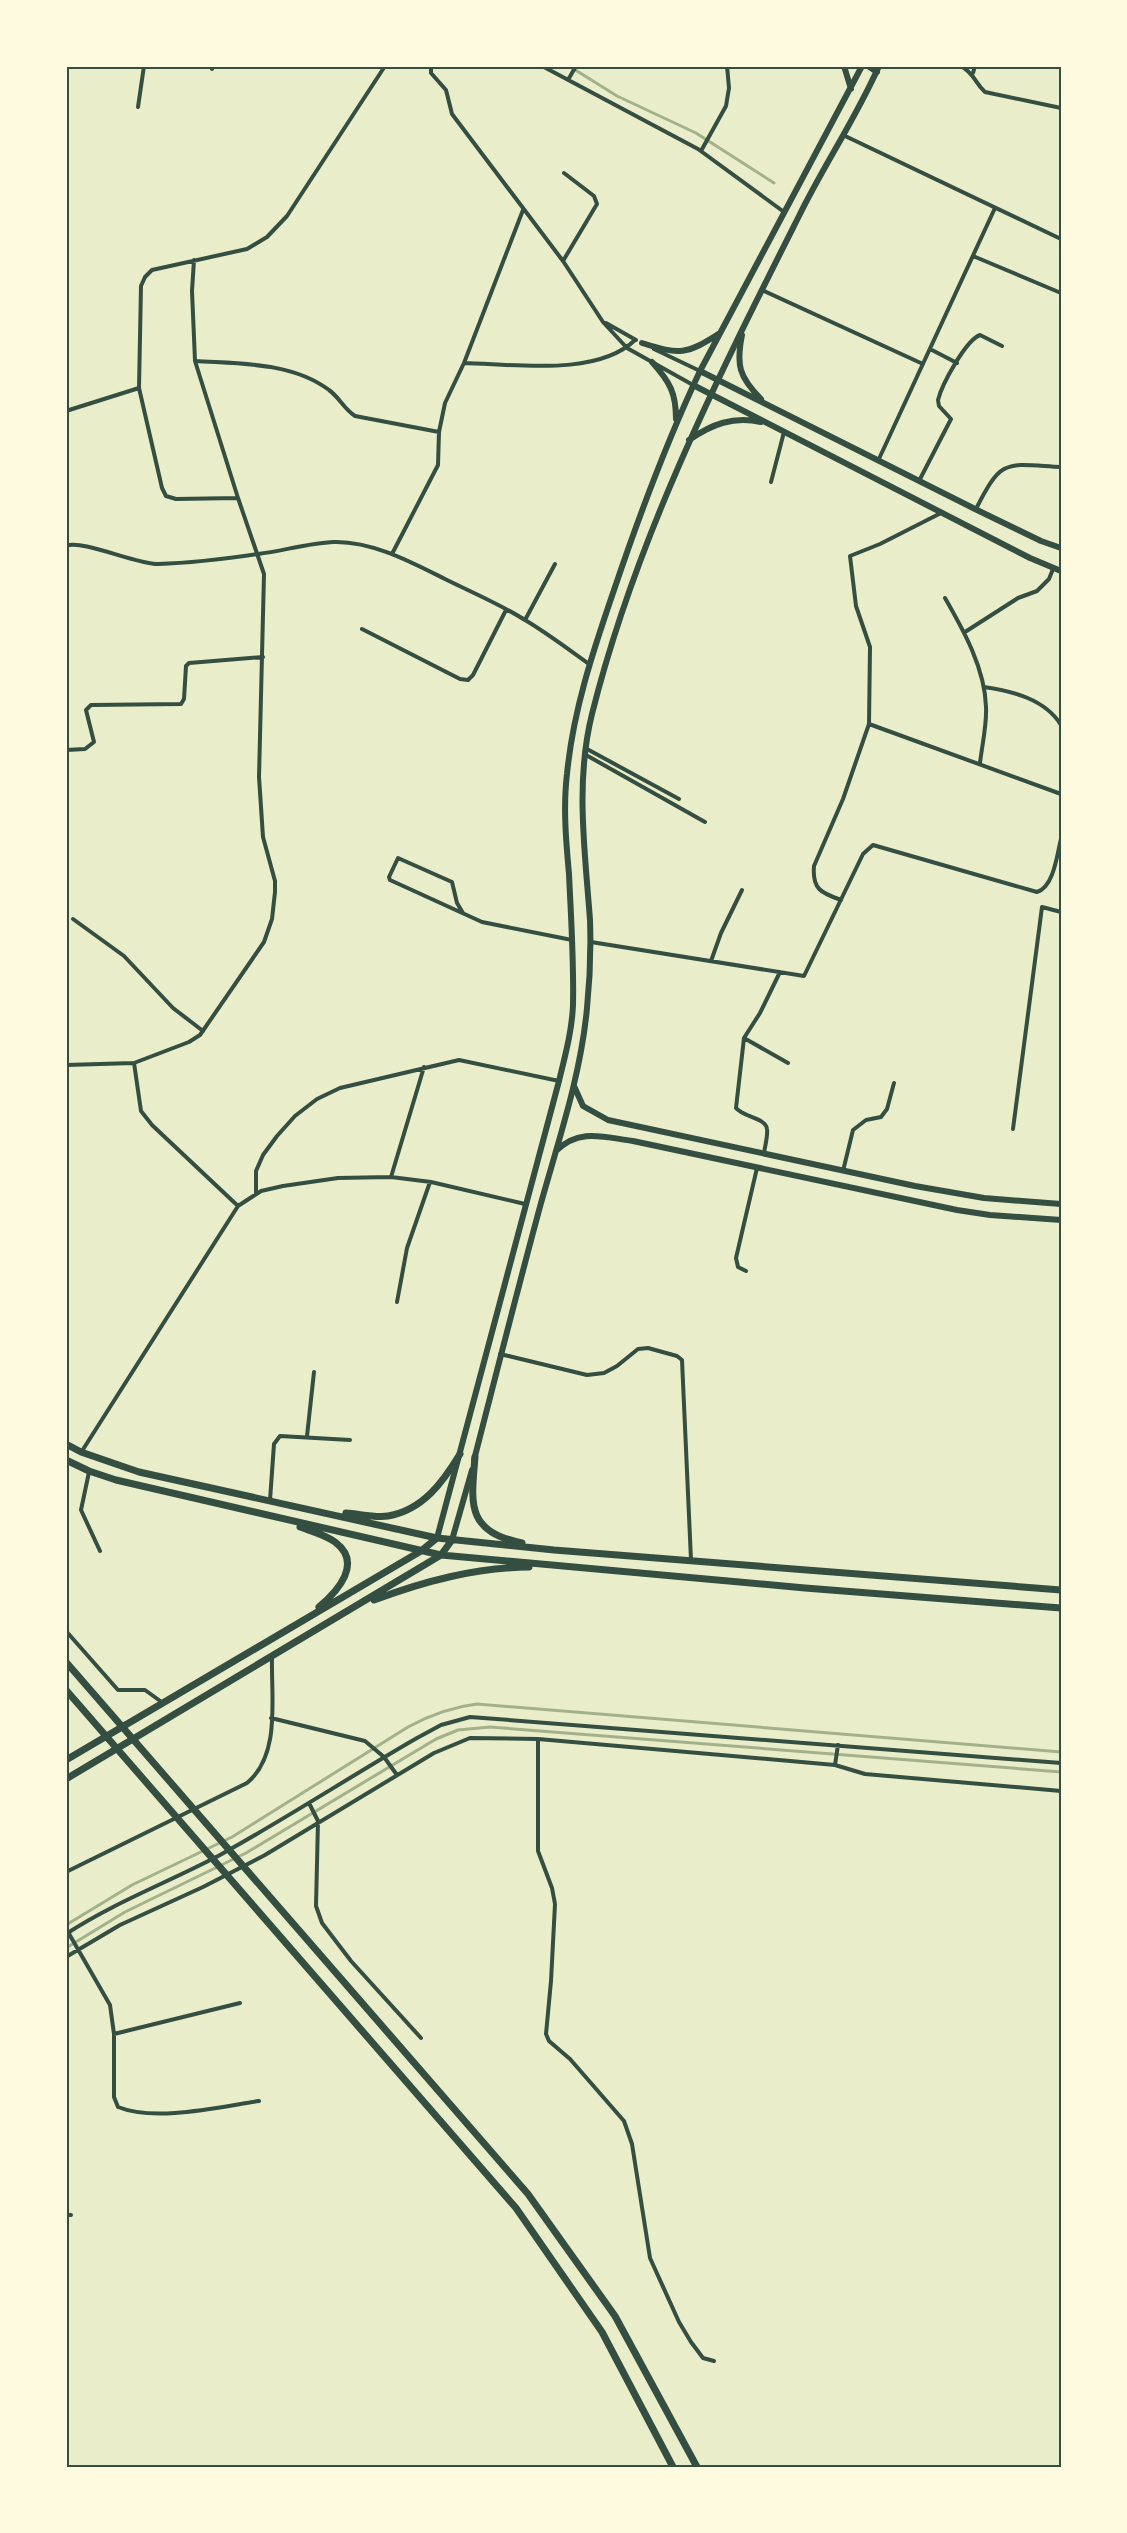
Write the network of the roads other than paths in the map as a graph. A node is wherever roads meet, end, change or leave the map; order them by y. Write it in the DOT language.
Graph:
graph roads {
  1 [pos="144,66"];
  2 [pos="385,66"];
  3 [pos="431,66"];
  4 [pos="542,66"];
  5 [pos="576,66"];
  6 [pos="727,66"];
  7 [pos="844,66"];
  8 [pos="862,66"];
  9 [pos="868,66"];
  10 [pos="962,66"];
  11 [pos="975,66"];
  12 [pos="878,69"];
  13 [pos="973,73"];
  14 [pos="568,80"];
  15 [pos="851,89"];
  16 [pos="138,107"];
  17 [pos="1061,108"];
  18 [pos="843,135"];
  19 [pos="701,152"];
  20 [pos="564,173"];
  21 [pos="995,208"];
  22 [pos="523,209"];
  23 [pos="787,210"];
  24 [pos="1061,238"];
  25 [pos="973,256"];
  26 [pos="194,260"];
  27 [pos="563,261"];
  28 [pos="762,290"];
  29 [pos="1061,293"];
  30 [pos="603,322"];
  31 [pos="743,329"];
  32 [pos="720,333"];
  33 [pos="635,340"];
  34 [pos="642,344"];
  35 [pos="1002,346"];
  36 [pos="627,348"];
  37 [pos="930,349"];
  38 [pos="195,361"];
  39 [pos="652,362"];
  40 [pos="464,363"];
  41 [pos="957,363"];
  42 [pos="923,364"];
  43 [pos="700,371"];
  44 [pos="717,380"];
  45 [pos="693,385"];
  46 [pos="139,388"];
  47 [pos="711,394"];
  48 [pos="765,403"];
  49 [pos="66,411"];
  50 [pos="676,423"];
  51 [pos="770,424"];
  52 [pos="784,431"];
  53 [pos="439,432"];
  54 [pos="688,441"];
  55 [pos="878,461"];
  56 [pos="1061,467"];
  57 [pos="919,481"];
  58 [pos="771,482"];
  59 [pos="238,498"];
  60 [pos="975,509"];
  61 [pos="941,513"];
  62 [pos="66,546"];
  63 [pos="1061,548"];
  64 [pos="257,554"];
  65 [pos="392,554"];
  66 [pos="555,564"];
  67 [pos="1053,569"];
  68 [pos="1061,571"];
  69 [pos="945,598"];
  70 [pos="506,610"];
  71 [pos="525,620"];
  72 [pos="362,629"];
  73 [pos="965,632"];
  74 [pos="263,657"];
  75 [pos="589,664"];
  76 [pos="984,687"];
  77 [pos="869,724"];
  78 [pos="1061,725"];
  79 [pos="66,750"];
  80 [pos="586,752"];
  81 [pos="980,763"];
  82 [pos="1061,795"];
  83 [pos="679,799"];
  84 [pos="705,822"];
  85 [pos="1061,839"];
  86 [pos="742,890"];
  87 [pos="841,900"];
  88 [pos="1061,912"];
  89 [pos="463,913"];
  90 [pos="73,919"];
  91 [pos="572,940"];
  92 [pos="590,942"];
  93 [pos="711,961"];
  94 [pos="780,972"];
  95 [pos="203,1031"];
  96 [pos="744,1038"];
  97 [pos="134,1063"];
  98 [pos="788,1063"];
  99 [pos="66,1065"];
  100 [pos="424,1066"];
  101 [pos="559,1081"];
  102 [pos="894,1083"];
  103 [pos="574,1085"];
  104 [pos="1013,1129"];
  105 [pos="682,1136"];
  106 [pos="555,1151"];
  107 [pos="679,1151"];
  108 [pos="765,1153"];
  109 [pos="757,1168"];
  110 [pos="843,1171"];
  111 [pos="391,1178"];
  112 [pos="430,1182"];
  113 [pos="256,1194"];
  114 [pos="525,1204"];
  115 [pos="1061,1204"];
  116 [pos="238,1206"];
  117 [pos="1061,1220"];
  118 [pos="746,1271"];
  119 [pos="397,1302"];
  120 [pos="500,1354"];
  121 [pos="314,1372"];
  122 [pos="307,1436"];
  123 [pos="350,1440"];
  124 [pos="66,1444"];
  125 [pos="81,1452"];
  126 [pos="460,1454"];
  127 [pos="475,1457"];
  128 [pos="66,1460"];
  129 [pos="89,1471"];
  130 [pos="270,1501"];
  131 [pos="323,1512"];
  132 [pos="283,1520"];
  133 [pos="437,1538"];
  134 [pos="453,1540"];
  135 [pos="554,1550"];
  136 [pos="100,1551"];
  137 [pos="421,1551"];
  138 [pos="441,1554"];
  139 [pos="691,1561"];
  140 [pos="574,1567"];
  141 [pos="1061,1590"];
  142 [pos="357,1606"];
  143 [pos="1061,1608"];
  144 [pos="293,1626"];
  145 [pos="66,1631"];
  146 [pos="272,1658"];
  147 [pos="66,1662"];
  148 [pos="66,1690"];
  149 [pos="163,1703"];
  150 [pos="271,1718"];
  151 [pos="538,1739"];
  152 [pos="837,1748"];
  153 [pos="384,1757"];
  154 [pos="66,1760"];
  155 [pos="1061,1763"];
  156 [pos="835,1765"];
  157 [pos="396,1773"];
  158 [pos="66,1779"];
  159 [pos="1061,1791"];
  160 [pos="309,1803"];
  161 [pos="318,1821"];
  162 [pos="66,1872"];
  163 [pos="67,1933"];
  164 [pos="77,1948"];
  165 [pos="66,1957"];
  166 [pos="240,2003"];
  167 [pos="114,2034"];
  168 [pos="421,2038"];
  169 [pos="259,2101"];
  170 [pos="714,2361"];
  171 [pos="673,2467"];
  172 [pos="697,2467"];
  1 -- 16 [label="street"];
  2 -- 26 [label="street"];
  3 -- 22 [label="street"];
  4 -- 14 [label="street"];
  5 -- 14 [label="street"];
  6 -- 19 [label="street"];
  7 -- 15 [label="main road"];
  8 -- 15 [label="main road"];
  9 -- 12 [label="main road"];
  10 -- 13 [label="street"];
  11 -- 13 [label="street"];
  12 -- 18 [label="main road"];
  13 -- 17 [label="street"];
  14 -- 19 [label="street"];
  15 -- 23 [label="main road"];
  18 -- 21 [label="street"];
  18 -- 28 [label="main road"];
  19 -- 23 [label="street"];
  20 -- 27 [label="street"];
  21 -- 24 [label="street"];
  21 -- 25 [label="street"];
  22 -- 27 [label="street"];
  22 -- 40 [label="street"];
  23 -- 32 [label="main road"];
  25 -- 29 [label="street"];
  25 -- 37 [label="street"];
  26 -- 38 [label="street"];
  26 -- 46 [label="street"];
  27 -- 30 [label="street"];
  28 -- 31 [label="main road"];
  28 -- 42 [label="street"];
  30 -- 33 [label="street"];
  30 -- 36 [label="street"];
  31 -- 44 [label="main road"];
  31 -- 48 [label="main road"];
  32 -- 34 [label="main road"];
  32 -- 43 [label="main road"];
  33 -- 34 [label="street"];
  33 -- 36 [label="street"];
  34 -- 43 [label="street"];
  35 -- 41 [label="street"];
  36 -- 39 [label="street"];
  36 -- 40 [label="street"];
  37 -- 41 [label="street"];
  37 -- 42 [label="street"];
  38 -- 53 [label="street"];
  38 -- 59 [label="street"];
  39 -- 45 [label="street"];
  39 -- 50 [label="main road"];
  40 -- 53 [label="street"];
  41 -- 57 [label="street"];
  42 -- 55 [label="street"];
  43 -- 44 [label="main road"];
  43 -- 45 [label="main road"];
  44 -- 47 [label="main road"];
  44 -- 48 [label="main road"];
  45 -- 47 [label="main road"];
  45 -- 50 [label="main road"];
  46 -- 49 [label="street"];
  46 -- 59 [label="street"];
  47 -- 51 [label="main road"];
  47 -- 54 [label="main road"];
  48 -- 55 [label="main road"];
  50 -- 75 [label="main road"];
  51 -- 52 [label="main road"];
  51 -- 54 [label="main road"];
  52 -- 58 [label="street"];
  52 -- 61 [label="main road"];
  53 -- 65 [label="street"];
  54 -- 80 [label="main road"];
  55 -- 57 [label="main road"];
  56 -- 60 [label="street"];
  57 -- 60 [label="main road"];
  59 -- 64 [label="street"];
  60 -- 63 [label="main road"];
  61 -- 67 [label="main road"];
  61 -- 77 [label="street"];
  62 -- 64 [label="street"];
  64 -- 65 [label="street"];
  64 -- 74 [label="street"];
  65 -- 70 [label="street"];
  66 -- 71 [label="street"];
  67 -- 68 [label="main road"];
  67 -- 73 [label="street"];
  69 -- 73 [label="street"];
  70 -- 71 [label="street"];
  70 -- 72 [label="street"];
  71 -- 75 [label="street"];
  73 -- 76 [label="street"];
  74 -- 79 [label="street"];
  74 -- 95 [label="street"];
  75 -- 91 [label="main road"];
  76 -- 78 [label="street"];
  76 -- 81 [label="street"];
  77 -- 81 [label="street"];
  77 -- 87 [label="street"];
  80 -- 83 [label="street"];
  80 -- 84 [label="street"];
  80 -- 92 [label="main road"];
  81 -- 82 [label="street"];
  85 -- 87 [label="street"];
  86 -- 93 [label="street"];
  87 -- 94 [label="street"];
  88 -- 104 [label="street"];
  89 -- 89 [label="street"];
  89 -- 91 [label="street"];
  90 -- 95 [label="street"];
  91 -- 101 [label="main road"];
  92 -- 93 [label="street"];
  92 -- 103 [label="main road"];
  93 -- 94 [label="street"];
  94 -- 96 [label="street"];
  95 -- 97 [label="street"];
  96 -- 98 [label="street"];
  96 -- 108 [label="street"];
  97 -- 99 [label="street"];
  97 -- 116 [label="street"];
  100 -- 101 [label="street"];
  100 -- 111 [label="street"];
  100 -- 113 [label="street"];
  101 -- 114 [label="main road"];
  102 -- 110 [label="street"];
  103 -- 105 [label="main road"];
  103 -- 106 [label="main road"];
  105 -- 107 [label="main road"];
  105 -- 108 [label="main road"];
  106 -- 107 [label="main road"];
  106 -- 120 [label="main road"];
  107 -- 109 [label="main road"];
  108 -- 110 [label="main road"];
  109 -- 117 [label="main road"];
  109 -- 118 [label="street"];
  110 -- 115 [label="main road"];
  111 -- 112 [label="street"];
  111 -- 113 [label="street"];
  112 -- 114 [label="street"];
  112 -- 119 [label="street"];
  113 -- 116 [label="street"];
  114 -- 126 [label="main road"];
  116 -- 125 [label="street"];
  120 -- 127 [label="main road"];
  120 -- 139 [label="street"];
  121 -- 122 [label="street"];
  122 -- 123 [label="street"];
  122 -- 130 [label="street"];
  124 -- 125 [label="main road"];
  125 -- 130 [label="main road"];
  126 -- 131 [label="main road"];
  126 -- 133 [label="main road"];
  127 -- 134 [label="main road"];
  127 -- 135 [label="main road"];
  128 -- 129 [label="main road"];
  129 -- 132 [label="main road"];
  129 -- 136 [label="street"];
  130 -- 131 [label="main road"];
  131 -- 133 [label="main road"];
  132 -- 137 [label="main road"];
  132 -- 144 [label="main road"];
  133 -- 134 [label="main road"];
  133 -- 137 [label="main road"];
  134 -- 135 [label="main road"];
  134 -- 138 [label="main road"];
  135 -- 139 [label="main road"];
  137 -- 138 [label="main road"];
  137 -- 144 [label="main road"];
  138 -- 140 [label="main road"];
  138 -- 142 [label="main road"];
  139 -- 141 [label="main road"];
  140 -- 142 [label="main road"];
  140 -- 143 [label="main road"];
  142 -- 146 [label="main road"];
  144 -- 149 [label="main road"];
  145 -- 149 [label="street"];
  146 -- 150 [label="street"];
  146 -- 158 [label="main road"];
  147 -- 172 [label="main road"];
  148 -- 171 [label="main road"];
  149 -- 154 [label="main road"];
  150 -- 153 [label="street"];
  150 -- 162 [label="street"];
  151 -- 156 [label="street"];
  151 -- 157 [label="street"];
  151 -- 170 [label="street"];
  152 -- 153 [label="street"];
  152 -- 155 [label="street"];
  152 -- 156 [label="street"];
  153 -- 157 [label="street"];
  153 -- 160 [label="street"];
  156 -- 159 [label="street"];
  157 -- 161 [label="street"];
  160 -- 161 [label="street"];
  160 -- 163 [label="street"];
  161 -- 164 [label="street"];
  161 -- 168 [label="street"];
  163 -- 164 [label="street"];
  164 -- 165 [label="street"];
  164 -- 167 [label="street"];
  166 -- 167 [label="street"];
  167 -- 169 [label="street"];
}
